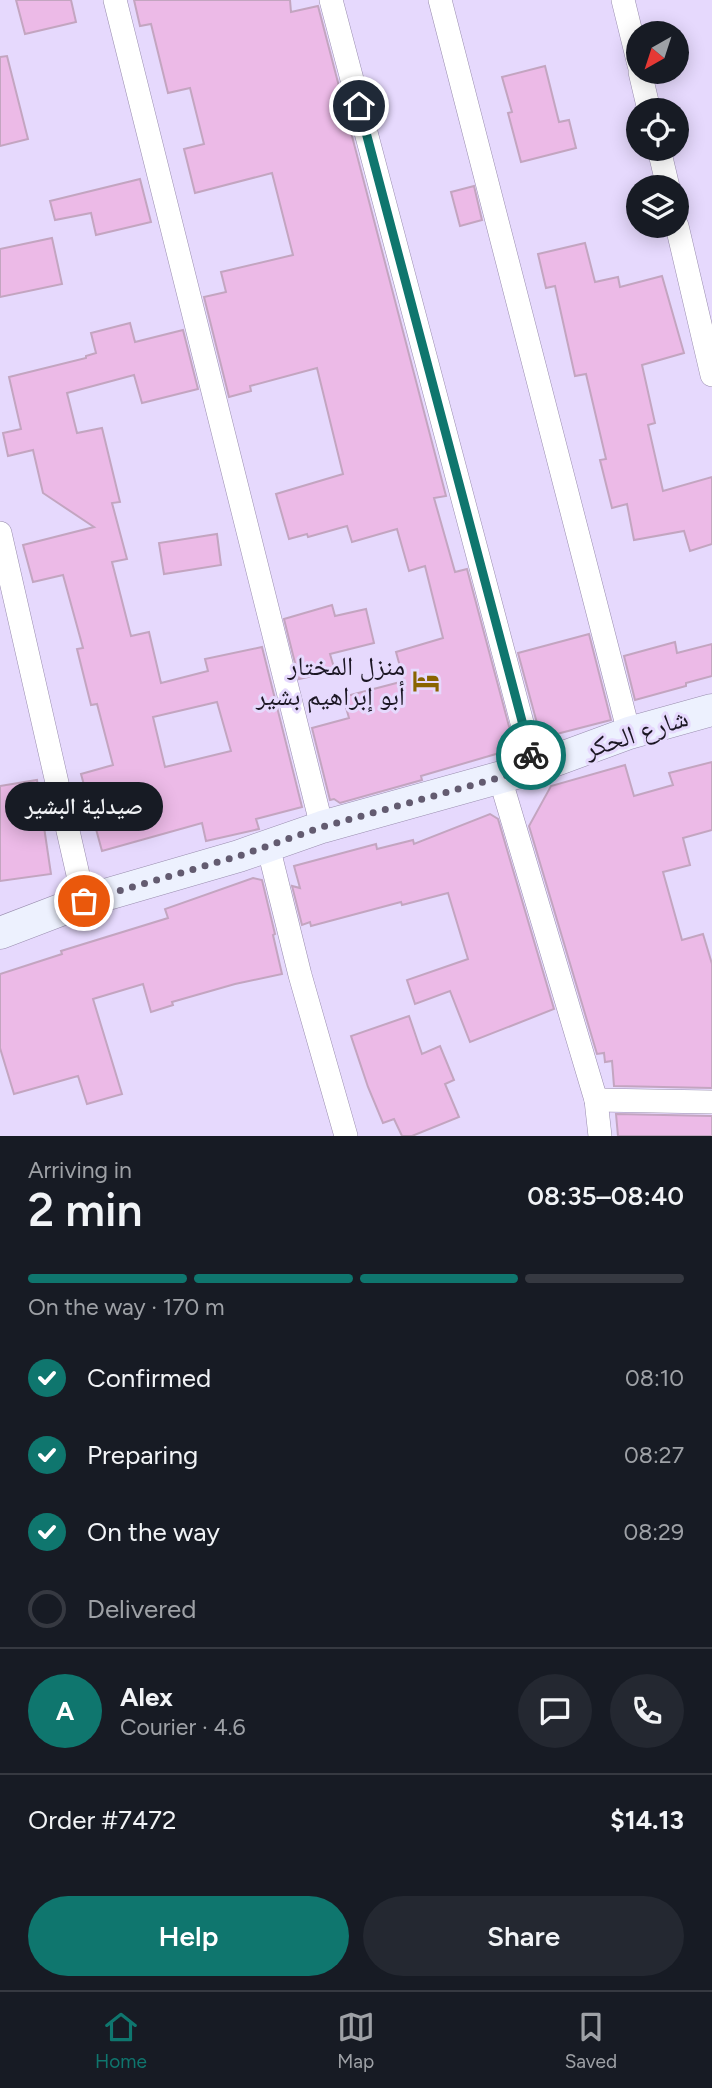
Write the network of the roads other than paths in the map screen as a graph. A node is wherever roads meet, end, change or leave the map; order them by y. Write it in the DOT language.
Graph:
graph roads {
  1 [pos="115,0"];
  2 [pos="331,0"];
  3 [pos="440,0"];
  4 [pos="623,0"];
  5 [pos="628,21"];
  6 [pos="680,238"];
  7 [pos="712,375"];
  8 [pos="0,533"];
  9 [pos="712,710"];
  10 [pos="629,733"];
  11 [pos="534,768"];
  12 [pos="500,778"];
  13 [pos="322,827"];
  14 [pos="268,846"];
  15 [pos="84,901"];
  16 [pos="0,933"];
  17 [pos="596,1100"];
  18 [pos="712,1102"];
  19 [pos="346,1136"];
  20 [pos="600,1136"];
  1 -- 13 [label="street"];
  2 -- 11 [label="street"];
  3 -- 10 [label="street"];
  4 -- 5 [label="street"];
  6 -- 7 [label="street"];
  8 -- 15 [label="street"];
  9 -- 10 [label="street, شارع الحكر"];
  10 -- 11 [label="street, شارع الحكر"];
  11 -- 12 [label="street, شارع الحكر"];
  12 -- 13 [label="street, شارع الحكر"];
  12 -- 17 [label="street"];
  13 -- 14 [label="street, شارع الحكر"];
  14 -- 15 [label="street, شارع الحكر"];
  14 -- 19 [label="street"];
  15 -- 16 [label="street, شارع الحكر"];
  17 -- 18 [label="street"];
  17 -- 20 [label="street"];
}
